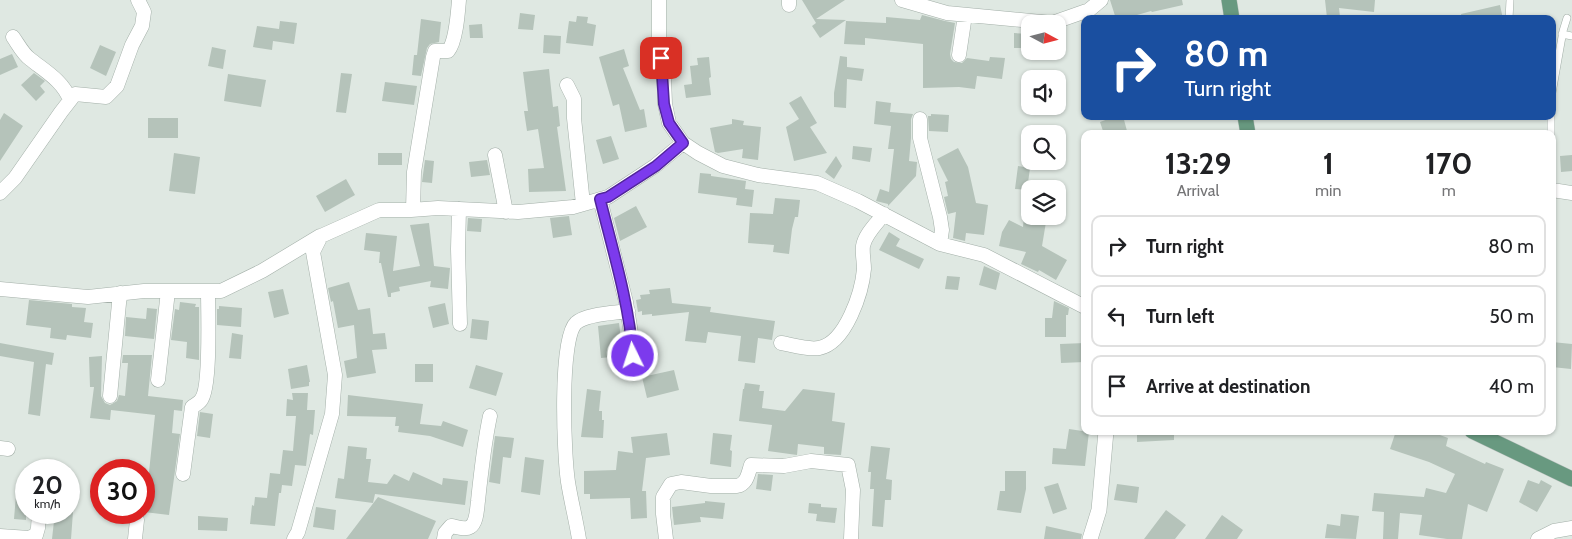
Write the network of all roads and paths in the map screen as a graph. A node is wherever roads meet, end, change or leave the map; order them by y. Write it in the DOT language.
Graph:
graph roads {
  1 [pos="138,0"];
  2 [pos="459,0"];
  3 [pos="659,0"];
  4 [pos="1101,0"];
  5 [pos="1229,0"];
  6 [pos="1510,0"];
  7 [pos="906,1"];
  8 [pos="965,15"];
  9 [pos="1231,15"];
  10 [pos="1509,15"];
  11 [pos="1568,18"];
  12 [pos="1562,34"];
  13 [pos="1572,36"];
  14 [pos="13,38"];
  15 [pos="959,54"];
  16 [pos="1556,69"];
  17 [pos="567,86"];
  18 [pos="70,100"];
  19 [pos="920,119"];
  20 [pos="683,143"];
  21 [pos="495,155"];
  22 [pos="1556,191"];
  23 [pos="0,193"];
  24 [pos="1572,193"];
  25 [pos="600,199"];
  26 [pos="583,204"];
  27 [pos="460,209"];
  28 [pos="413,210"];
  29 [pos="506,212"];
  30 [pos="884,214"];
  31 [pos="321,236"];
  32 [pos="940,244"];
  33 [pos="0,289"];
  34 [pos="168,291"];
  35 [pos="208,292"];
  36 [pos="120,293"];
  37 [pos="1081,305"];
  38 [pos="628,311"];
  39 [pos="460,324"];
  40 [pos="781,342"];
  41 [pos="634,371"];
  42 [pos="158,380"];
  43 [pos="110,396"];
  44 [pos="490,416"];
  45 [pos="1106,435"];
  46 [pos="1480,435"];
  47 [pos="183,474"];
  48 [pos="1572,479"];
  49 [pos="38,524"];
  50 [pos="137,524"];
  51 [pos="1572,528"];
  52 [pos="0,536"];
  53 [pos="135,539"];
  54 [pos="294,539"];
  55 [pos="444,539"];
  56 [pos="579,539"];
  57 [pos="666,539"];
  58 [pos="851,539"];
  59 [pos="1090,539"];
  60 [pos="1538,539"];
  1 -- 18 [label="street"];
  2 -- 28 [label="street"];
  3 -- 20 [label="street"];
  4 -- 8 [label="street"];
  5 -- 9 [label="main road"];
  6 -- 10 [label="lane"];
  7 -- 8 [label="street"];
  8 -- 15 [label="street"];
  11 -- 12 [label="lane"];
  12 -- 13 [label="lane"];
  12 -- 16 [label="lane"];
  14 -- 18 [label="street"];
  17 -- 26 [label="street"];
  18 -- 23 [label="street"];
  19 -- 32 [label="street"];
  20 -- 25 [label="street"];
  20 -- 30 [label="street"];
  21 -- 29 [label="street"];
  22 -- 24 [label="street"];
  25 -- 26 [label="street"];
  25 -- 38 [label="street"];
  26 -- 29 [label="street"];
  27 -- 28 [label="street"];
  27 -- 29 [label="street"];
  27 -- 39 [label="street"];
  28 -- 31 [label="street"];
  30 -- 32 [label="street"];
  30 -- 40 [label="street"];
  31 -- 35 [label="street"];
  31 -- 54 [label="street"];
  32 -- 37 [label="street"];
  33 -- 36 [label="street"];
  34 -- 35 [label="street"];
  34 -- 36 [label="street"];
  34 -- 42 [label="street"];
  35 -- 47 [label="street"];
  36 -- 43 [label="street"];
  38 -- 41 [label="street"];
  38 -- 56 [label="street"];
  44 -- 55 [label="street"];
  45 -- 59 [label="street"];
  46 -- 48 [label="main road"];
  49 -- 52 [label="street"];
  50 -- 53 [label="street"];
  51 -- 60 [label="street"];
  57 -- 58 [label="street"];
}
